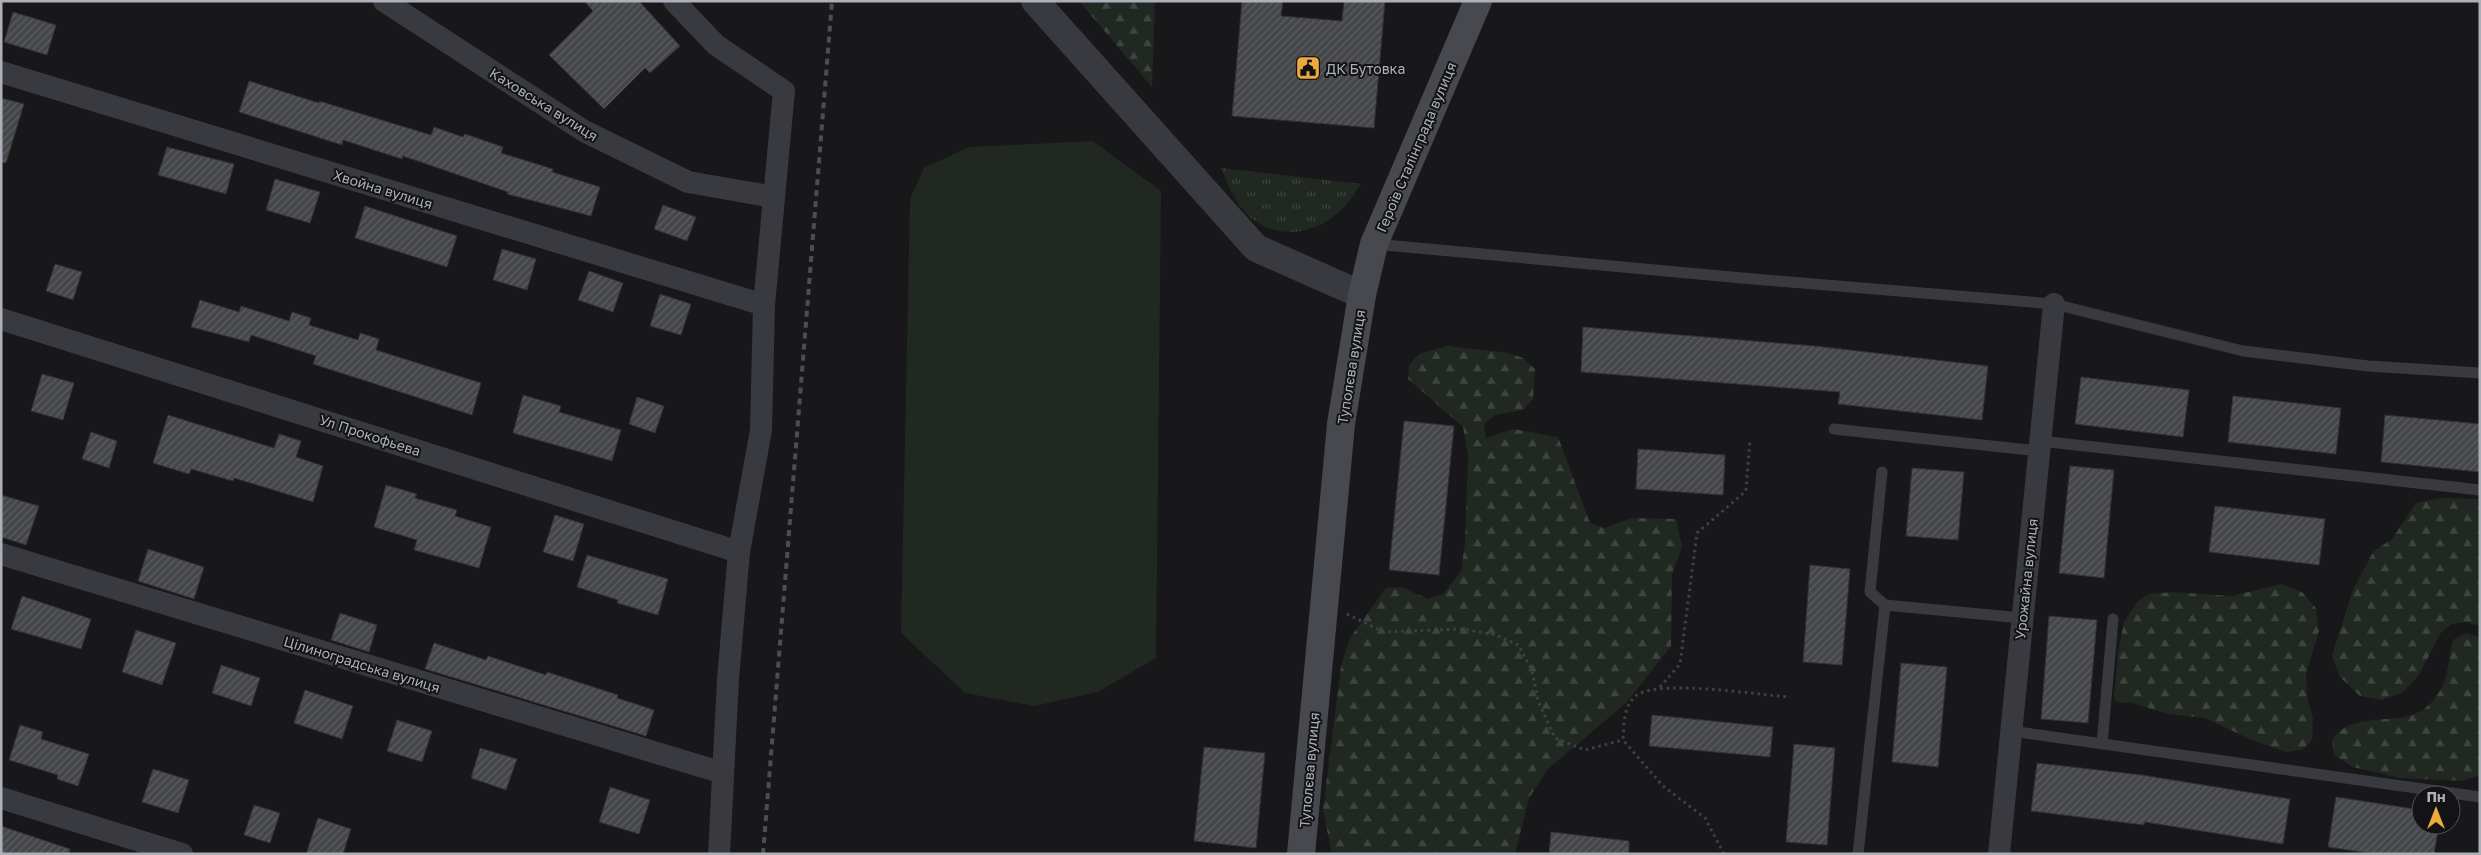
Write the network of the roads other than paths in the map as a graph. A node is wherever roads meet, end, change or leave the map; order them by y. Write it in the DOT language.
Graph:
graph roads {
  1 [pos="384,1"];
  2 [pos="674,1"];
  3 [pos="1035,1"];
  4 [pos="1478,1"];
  5 [pos="1,72"];
  6 [pos="774,197"];
  7 [pos="1374,244"];
  8 [pos="1362,295"];
  9 [pos="2054,304"];
  10 [pos="764,305"];
  11 [pos="1,319"];
  12 [pos="2480,373"];
  13 [pos="1834,429"];
  14 [pos="2040,446"];
  15 [pos="1882,472"];
  16 [pos="2480,490"];
  17 [pos="739,552"];
  18 [pos="1,554"];
  19 [pos="1885,605"];
  20 [pos="2022,618"];
  21 [pos="2113,619"];
  22 [pos="2011,731"];
  23 [pos="2102,744"];
  24 [pos="722,773"];
  25 [pos="2480,797"];
  26 [pos="1,798"];
  27 [pos="182,854"];
  28 [pos="719,854"];
  29 [pos="1300,854"];
  30 [pos="1858,854"];
  31 [pos="1999,854"];
  1 -- 6 [label="street, Каховська вулиця"];
  2 -- 6 [label="street"];
  3 -- 8 [label="street, Туполєва вулиця"];
  4 -- 7 [label="main road, Героїв Сталінграда вулиця"];
  5 -- 10 [label="street, Хвойна вулиця"];
  6 -- 10 [label="street"];
  7 -- 8 [label="main road, Героїв Сталінграда вулиця"];
  7 -- 9 [label="lane"];
  8 -- 29 [label="main road, Туполєва вулиця"];
  9 -- 12 [label="lane"];
  9 -- 14 [label="street, Урожайна вулиця"];
  10 -- 17 [label="street"];
  11 -- 17 [label="street, Ул Прокофьева"];
  13 -- 14 [label="lane"];
  14 -- 16 [label="lane"];
  14 -- 20 [label="street, Урожайна вулиця"];
  15 -- 19 [label="lane"];
  17 -- 24 [label="street"];
  18 -- 24 [label="street, Цілиноградська вулиця"];
  19 -- 20 [label="lane"];
  19 -- 30 [label="lane"];
  20 -- 22 [label="street, Урожайна вулиця"];
  21 -- 23 [label="lane"];
  22 -- 23 [label="lane"];
  22 -- 31 [label="street, Урожайна вулиця"];
  23 -- 25 [label="lane"];
  24 -- 28 [label="street"];
  26 -- 27 [label="street"];
}
